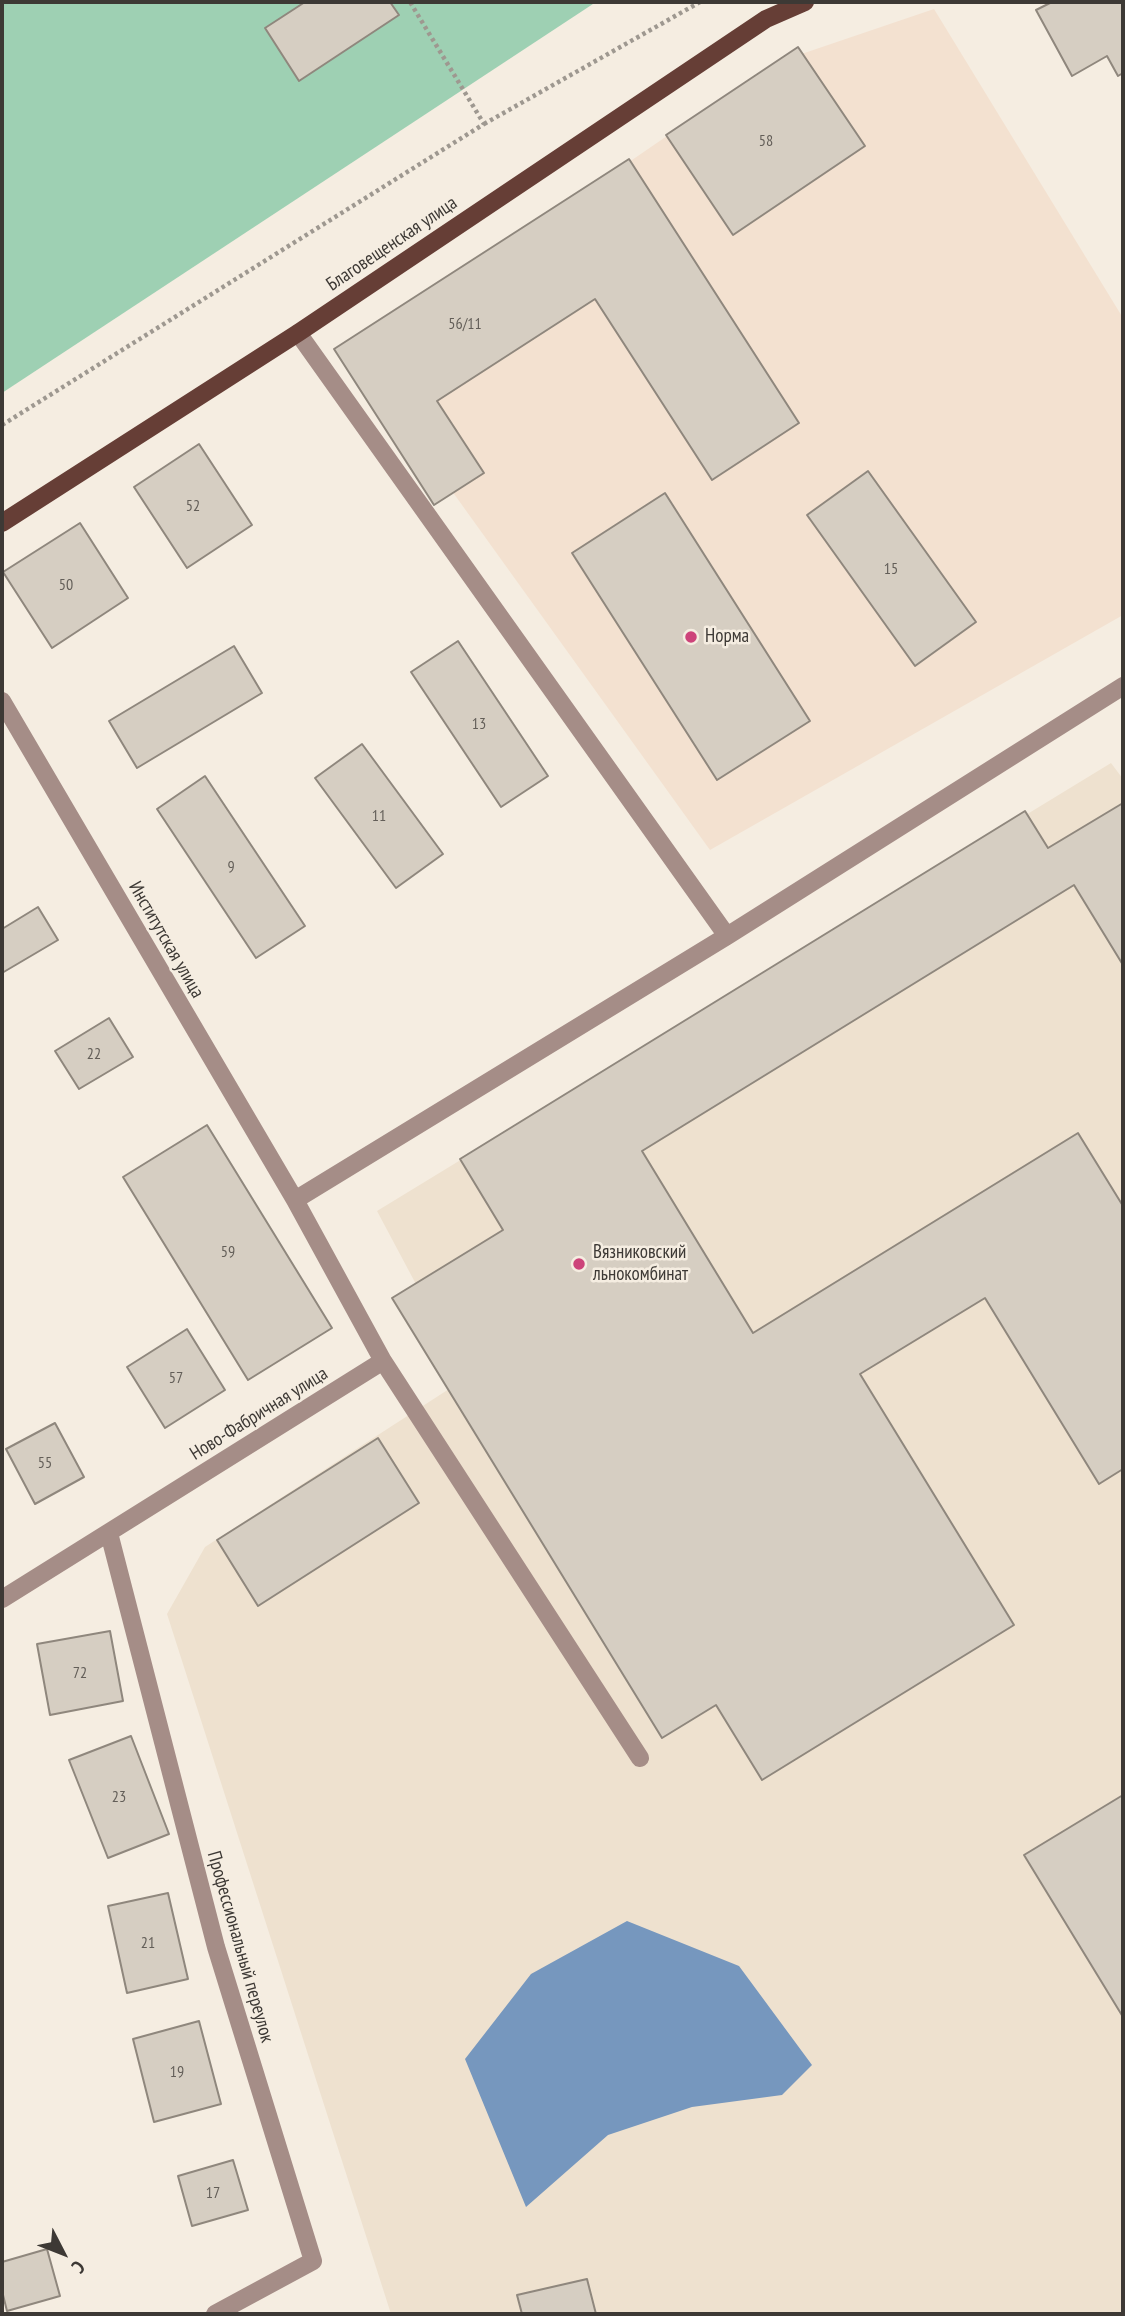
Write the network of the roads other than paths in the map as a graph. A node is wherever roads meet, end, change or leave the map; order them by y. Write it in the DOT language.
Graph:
graph roads {
  1 [pos="805,2"];
  2 [pos="298,332"];
  3 [pos="2,523"];
  4 [pos="1123,686"];
  5 [pos="2,701"];
  6 [pos="727,936"];
  7 [pos="295,1200"];
  8 [pos="383,1361"];
  9 [pos="109,1533"];
  10 [pos="2,1600"];
  11 [pos="640,1758"];
  12 [pos="215,2314"];
  1 -- 2 [label="main road, Благовещенская улица"];
  2 -- 3 [label="main road, Благовещенская улица"];
  2 -- 6 [label="street"];
  4 -- 6 [label="street"];
  5 -- 7 [label="street, Институтская улица"];
  6 -- 7 [label="street"];
  7 -- 8 [label="street"];
  8 -- 9 [label="street, Ново-Фабричная улица"];
  8 -- 11 [label="street"];
  9 -- 10 [label="street, Ново-Фабричная улица"];
  9 -- 12 [label="street, Профессиональный переулок"];
}
